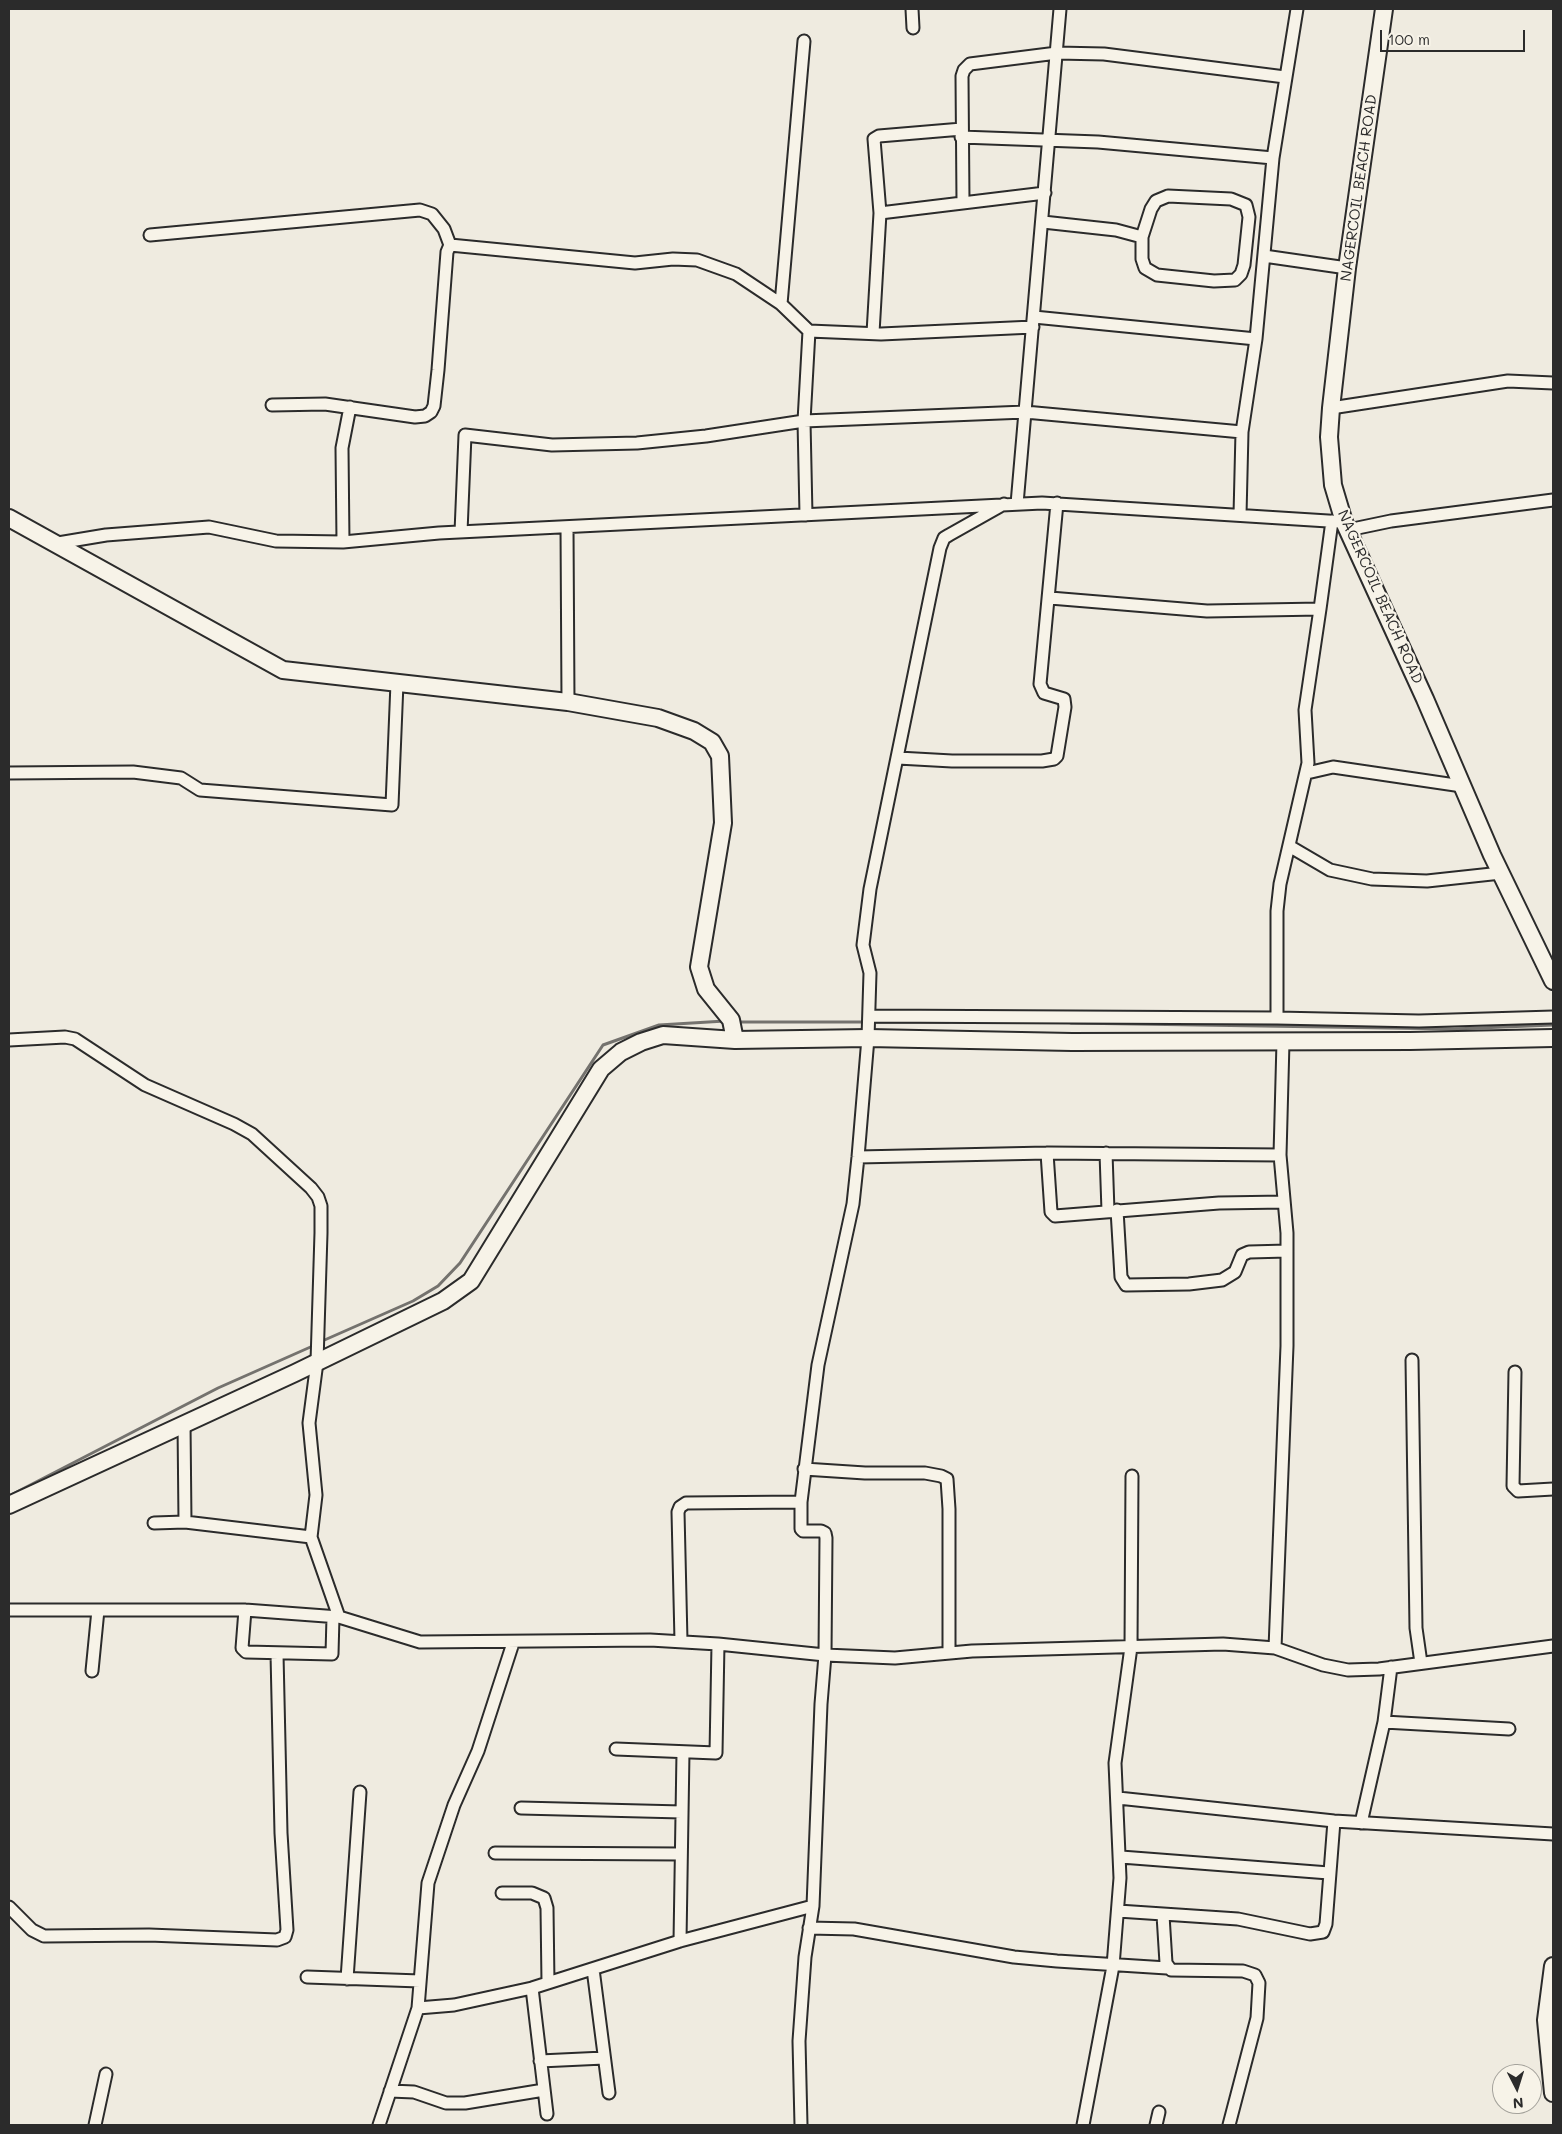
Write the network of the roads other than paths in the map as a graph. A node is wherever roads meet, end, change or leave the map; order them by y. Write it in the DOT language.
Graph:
graph roads {
  1 [pos="912,9"];
  2 [pos="1060,9"];
  3 [pos="1297,9"];
  4 [pos="1384,9"];
  5 [pos="913,28"];
  6 [pos="804,41"];
  7 [pos="1057,53"];
  8 [pos="1285,77"];
  9 [pos="961,133"];
  10 [pos="1050,139"];
  11 [pos="1273,158"];
  12 [pos="1045,193"];
  13 [pos="963,202"];
  14 [pos="880,213"];
  15 [pos="1043,222"];
  16 [pos="150,235"];
  17 [pos="1142,237"];
  18 [pos="450,245"];
  19 [pos="1264,262"];
  20 [pos="1244,265"];
  21 [pos="1348,268"];
  22 [pos="781,304"];
  23 [pos="1034,322"];
  24 [pos="808,331"];
  25 [pos="873,333"];
  26 [pos="1256,339"];
  27 [pos="1553,383"];
  28 [pos="272,405"];
  29 [pos="350,407"];
  30 [pos="1331,408"];
  31 [pos="1025,412"];
  32 [pos="804,421"];
  33 [pos="1242,432"];
  34 [pos="1553,500"];
  35 [pos="1057,503"];
  36 [pos="1004,504"];
  37 [pos="1017,504"];
  38 [pos="806,515"];
  39 [pos="1240,515"];
  40 [pos="9,518"];
  41 [pos="1341,524"];
  42 [pos="567,527"];
  43 [pos="462,532"];
  44 [pos="344,542"];
  45 [pos="52,544"];
  46 [pos="1050,598"];
  47 [pos="1320,609"];
  48 [pos="397,683"];
  49 [pos="568,702"];
  50 [pos="898,758"];
  51 [pos="9,773"];
  52 [pos="1307,773"];
  53 [pos="1462,786"];
  54 [pos="1290,846"];
  55 [pos="1501,873"];
  56 [pos="1553,981"];
  57 [pos="1553,1016"];
  58 [pos="869,1017"];
  59 [pos="1277,1018"];
  60 [pos="733,1030"];
  61 [pos="868,1036"];
  62 [pos="1553,1038"];
  63 [pos="9,1040"];
  64 [pos="1283,1042"];
  65 [pos="1047,1153"];
  66 [pos="1106,1153"];
  67 [pos="1280,1155"];
  68 [pos="858,1157"];
  69 [pos="1284,1202"];
  70 [pos="1113,1210"];
  71 [pos="1287,1251"];
  72 [pos="318,1350"];
  73 [pos="1412,1360"];
  74 [pos="1515,1372"];
  75 [pos="184,1423"];
  76 [pos="804,1469"];
  77 [pos="1132,1476"];
  78 [pos="1553,1489"];
  79 [pos="801,1502"];
  80 [pos="9,1505"];
  81 [pos="185,1522"];
  82 [pos="154,1523"];
  83 [pos="311,1537"];
  84 [pos="9,1610"];
  85 [pos="98,1610"];
  86 [pos="245,1610"];
  87 [pos="336,1617"];
  88 [pos="681,1642"];
  89 [pos="513,1643"];
  90 [pos="718,1644"];
  91 [pos="1553,1646"];
  92 [pos="1131,1647"];
  93 [pos="1275,1648"];
  94 [pos="949,1653"];
  95 [pos="277,1654"];
  96 [pos="825,1655"];
  97 [pos="1421,1663"];
  98 [pos="1391,1667"];
  99 [pos="92,1671"];
  100 [pos="1384,1722"];
  101 [pos="1509,1728"];
  102 [pos="616,1749"];
  103 [pos="683,1752"];
  104 [pos="360,1792"];
  105 [pos="1118,1798"];
  106 [pos="521,1808"];
  107 [pos="682,1812"];
  108 [pos="1334,1821"];
  109 [pos="1361,1823"];
  110 [pos="1553,1834"];
  111 [pos="494,1853"];
  112 [pos="682,1854"];
  113 [pos="1121,1857"];
  114 [pos="1329,1873"];
  115 [pos="502,1894"];
  116 [pos="813,1906"];
  117 [pos="9,1907"];
  118 [pos="1118,1911"];
  119 [pos="1163,1915"];
  120 [pos="809,1928"];
  121 [pos="680,1941"];
  122 [pos="1113,1966"];
  123 [pos="1553,1966"];
  124 [pos="1167,1968"];
  125 [pos="593,1969"];
  126 [pos="307,1977"];
  127 [pos="347,1979"];
  128 [pos="420,1981"];
  129 [pos="548,1983"];
  130 [pos="532,1988"];
  131 [pos="418,2008"];
  132 [pos="1550,2020"];
  133 [pos="604,2058"];
  134 [pos="540,2061"];
  135 [pos="106,2074"];
  136 [pos="544,2090"];
  137 [pos="390,2091"];
  138 [pos="1553,2092"];
  139 [pos="609,2093"];
  140 [pos="1159,2112"];
  141 [pos="547,2114"];
  142 [pos="95,2125"];
  143 [pos="379,2125"];
  144 [pos="801,2125"];
  145 [pos="1083,2125"];
  146 [pos="1156,2125"];
  147 [pos="1229,2125"];
  1 -- 5 [label="street"];
  2 -- 7 [label="street"];
  3 -- 8 [label="street"];
  4 -- 21 [label="street, NAGERCOIL BEACH ROAD"];
  6 -- 22 [label="street"];
  7 -- 8 [label="street"];
  7 -- 9 [label="street"];
  7 -- 10 [label="street"];
  8 -- 11 [label="street"];
  9 -- 10 [label="street"];
  9 -- 13 [label="street"];
  9 -- 14 [label="street"];
  10 -- 11 [label="street"];
  10 -- 12 [label="street"];
  11 -- 19 [label="street"];
  12 -- 13 [label="street"];
  12 -- 15 [label="street"];
  13 -- 14 [label="street"];
  14 -- 25 [label="street"];
  15 -- 17 [label="street"];
  15 -- 23 [label="street"];
  16 -- 18 [label="street"];
  17 -- 20 [label="street"];
  17 -- 20 [label="street"];
  18 -- 22 [label="street"];
  18 -- 29 [label="street"];
  19 -- 20 [label="street"];
  19 -- 21 [label="street"];
  19 -- 26 [label="street"];
  21 -- 30 [label="street, NAGERCOIL BEACH ROAD"];
  22 -- 24 [label="street"];
  23 -- 25 [label="street"];
  23 -- 26 [label="street"];
  23 -- 31 [label="street"];
  24 -- 25 [label="street"];
  24 -- 32 [label="street"];
  26 -- 33 [label="street"];
  27 -- 30 [label="street"];
  28 -- 29 [label="street"];
  29 -- 44 [label="street"];
  30 -- 41 [label="street, NAGERCOIL BEACH ROAD"];
  31 -- 32 [label="street"];
  31 -- 33 [label="street"];
  31 -- 37 [label="street"];
  32 -- 38 [label="street"];
  32 -- 43 [label="street"];
  33 -- 39 [label="street"];
  34 -- 41 [label="street"];
  35 -- 37 [label="street"];
  35 -- 39 [label="street"];
  35 -- 46 [label="street"];
  36 -- 37 [label="street"];
  36 -- 38 [label="street"];
  36 -- 50 [label="street"];
  38 -- 42 [label="street"];
  39 -- 41 [label="street"];
  40 -- 45 [label="street"];
  41 -- 47 [label="street"];
  41 -- 53 [label="street, NAGERCOIL BEACH ROAD"];
  42 -- 43 [label="street"];
  42 -- 49 [label="street"];
  43 -- 44 [label="street"];
  44 -- 45 [label="street"];
  45 -- 48 [label="street"];
  46 -- 47 [label="street"];
  46 -- 50 [label="street"];
  47 -- 52 [label="street"];
  48 -- 49 [label="street"];
  48 -- 51 [label="street"];
  49 -- 60 [label="street"];
  50 -- 58 [label="street"];
  52 -- 53 [label="street"];
  52 -- 54 [label="street"];
  53 -- 55 [label="street, NAGERCOIL BEACH ROAD"];
  54 -- 55 [label="street"];
  54 -- 59 [label="street"];
  55 -- 56 [label="street, NAGERCOIL BEACH ROAD"];
  57 -- 59 [label="street"];
  58 -- 59 [label="street"];
  58 -- 61 [label="street"];
  60 -- 61 [label="street"];
  60 -- 72 [label="street"];
  61 -- 64 [label="street"];
  61 -- 68 [label="street"];
  62 -- 64 [label="street"];
  63 -- 72 [label="street"];
  64 -- 67 [label="street"];
  65 -- 66 [label="street"];
  65 -- 68 [label="street"];
  65 -- 70 [label="street"];
  66 -- 67 [label="street"];
  66 -- 70 [label="street"];
  67 -- 69 [label="street"];
  68 -- 76 [label="street"];
  69 -- 70 [label="street"];
  69 -- 71 [label="street"];
  70 -- 71 [label="street"];
  71 -- 93 [label="street"];
  72 -- 75 [label="street"];
  72 -- 83 [label="street"];
  73 -- 97 [label="street"];
  74 -- 78 [label="street"];
  75 -- 80 [label="street"];
  75 -- 81 [label="street"];
  76 -- 79 [label="street"];
  76 -- 94 [label="street"];
  77 -- 92 [label="street"];
  79 -- 88 [label="street"];
  79 -- 96 [label="street"];
  81 -- 82 [label="street"];
  81 -- 83 [label="street"];
  83 -- 87 [label="street"];
  84 -- 85 [label="street"];
  85 -- 86 [label="street"];
  85 -- 99 [label="street"];
  86 -- 87 [label="street"];
  86 -- 95 [label="street"];
  87 -- 89 [label="street"];
  87 -- 95 [label="street"];
  88 -- 89 [label="street"];
  88 -- 90 [label="street"];
  89 -- 128 [label="street"];
  90 -- 96 [label="street"];
  90 -- 103 [label="street"];
  91 -- 97 [label="street"];
  92 -- 93 [label="street"];
  92 -- 94 [label="street"];
  92 -- 105 [label="street"];
  93 -- 98 [label="street"];
  94 -- 96 [label="street"];
  95 -- 117 [label="street"];
  96 -- 116 [label="street"];
  97 -- 98 [label="street"];
  98 -- 100 [label="street"];
  100 -- 101 [label="street"];
  100 -- 109 [label="street"];
  102 -- 103 [label="street"];
  103 -- 107 [label="street"];
  104 -- 127 [label="street"];
  105 -- 108 [label="street"];
  105 -- 113 [label="street"];
  106 -- 107 [label="street"];
  107 -- 112 [label="street"];
  108 -- 109 [label="street"];
  108 -- 114 [label="street"];
  109 -- 110 [label="street"];
  111 -- 112 [label="street"];
  112 -- 121 [label="street"];
  113 -- 114 [label="street"];
  113 -- 118 [label="street"];
  114 -- 119 [label="street"];
  115 -- 129 [label="street"];
  116 -- 120 [label="street"];
  116 -- 121 [label="street"];
  118 -- 119 [label="street"];
  118 -- 122 [label="street"];
  119 -- 124 [label="street"];
  120 -- 122 [label="street"];
  120 -- 144 [label="street"];
  121 -- 125 [label="street"];
  122 -- 124 [label="street"];
  122 -- 145 [label="street"];
  123 -- 132 [label="street"];
  124 -- 147 [label="street"];
  125 -- 129 [label="street"];
  125 -- 133 [label="street"];
  126 -- 127 [label="street"];
  127 -- 128 [label="street"];
  128 -- 131 [label="street"];
  129 -- 130 [label="street"];
  130 -- 131 [label="street"];
  130 -- 134 [label="street"];
  131 -- 137 [label="street"];
  132 -- 138 [label="street"];
  133 -- 134 [label="street"];
  133 -- 139 [label="street"];
  134 -- 136 [label="street"];
  135 -- 142 [label="street"];
  136 -- 137 [label="street"];
  136 -- 141 [label="street"];
  137 -- 143 [label="street"];
  140 -- 146 [label="street"];
}
